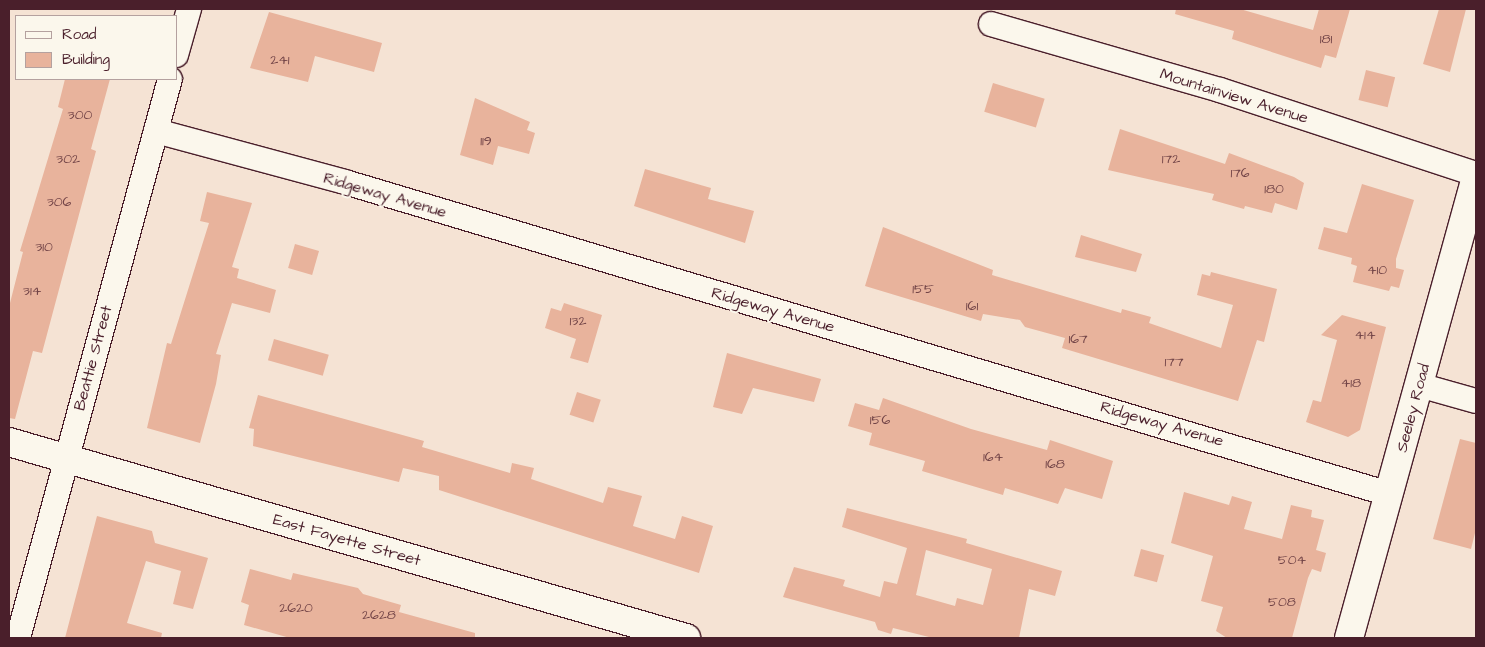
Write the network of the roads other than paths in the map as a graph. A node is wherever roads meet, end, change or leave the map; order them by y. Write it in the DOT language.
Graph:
graph roads {
  1 [pos="189,9"];
  2 [pos="991,24"];
  3 [pos="178,48"];
  4 [pos="170,80"];
  5 [pos="156,131"];
  6 [pos="1476,174"];
  7 [pos="1476,178"];
  8 [pos="1419,385"];
  9 [pos="1476,401"];
  10 [pos="9,442"];
  11 [pos="66,458"];
  12 [pos="1389,494"];
  13 [pos="18,638"];
  14 [pos="686,638"];
  15 [pos="1349,638"];
  1 -- 3 [label="street"];
  2 -- 6 [label="street, Mountainview Avenue"];
  4 -- 5 [label="street, Beattie Street"];
  5 -- 11 [label="street, Beattie Street"];
  5 -- 12 [label="street, Ridgeway Avenue"];
  7 -- 8 [label="street, Seeley Road"];
  8 -- 9 [label="street"];
  8 -- 12 [label="street, Seeley Road"];
  10 -- 11 [label="street, East Fayette Street"];
  11 -- 13 [label="street, Beattie Street"];
  11 -- 14 [label="street, East Fayette Street"];
  12 -- 15 [label="street, Seeley Road"];
}
